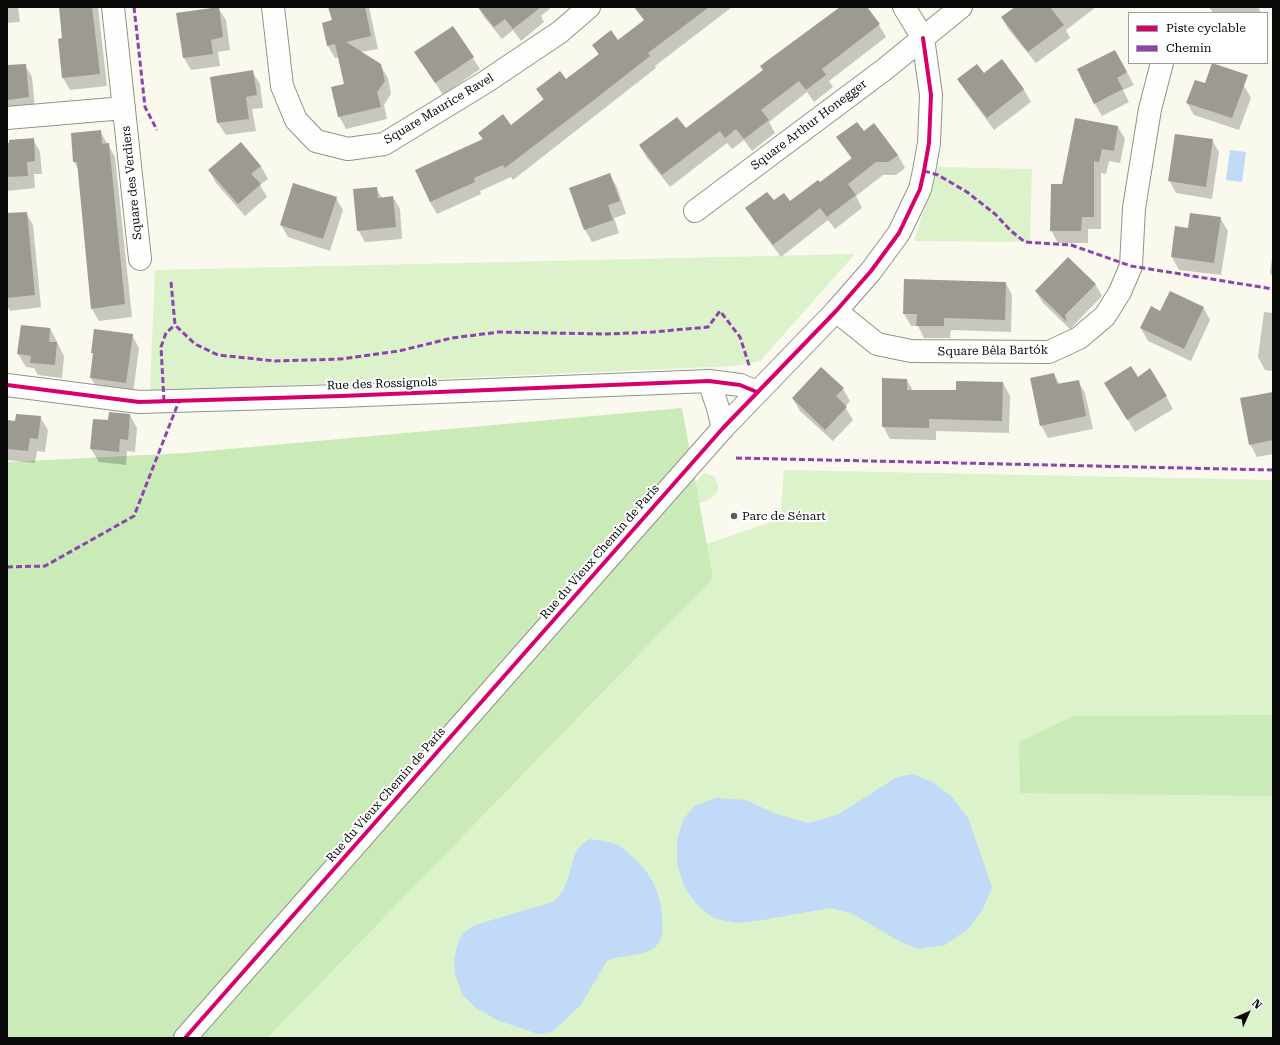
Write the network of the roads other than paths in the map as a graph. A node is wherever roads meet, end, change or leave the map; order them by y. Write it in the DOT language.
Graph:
graph roads {
  1 [pos="113,7"];
  2 [pos="273,7"];
  3 [pos="589,7"];
  4 [pos="904,7"];
  5 [pos="961,7"];
  6 [pos="923,38"];
  7 [pos="1162,64"];
  8 [pos="124,108"];
  9 [pos="7,118"];
  10 [pos="694,211"];
  11 [pos="140,259"];
  12 [pos="836,310"];
  13 [pos="709,381"];
  14 [pos="7,384"];
  15 [pos="757,392"];
  16 [pos="723,428"];
  17 [pos="185,1038"];
  1 -- 8 [label="street, Square des Verdiers"];
  2 -- 3 [label="street, Square Maurice Ravel"];
  4 -- 6 [label="street"];
  5 -- 6 [label="street, Square Arthur Honegger"];
  6 -- 10 [label="street, Square Arthur Honegger"];
  6 -- 12 [label="street, Rue du Vieux Chemin de Paris"];
  7 -- 12 [label="street, Square Bêla Bartók"];
  8 -- 9 [label="street"];
  8 -- 11 [label="street, Square des Verdiers"];
  12 -- 15 [label="street, Rue du Vieux Chemin de Paris"];
  13 -- 14 [label="street, Rue des Rossignols"];
  13 -- 15 [label="street, Rue des Rossignols"];
  13 -- 16 [label="street"];
  15 -- 16 [label="street, Rue du Vieux Chemin de Paris"];
  16 -- 17 [label="street, Rue du Vieux Chemin de Paris"];
}
